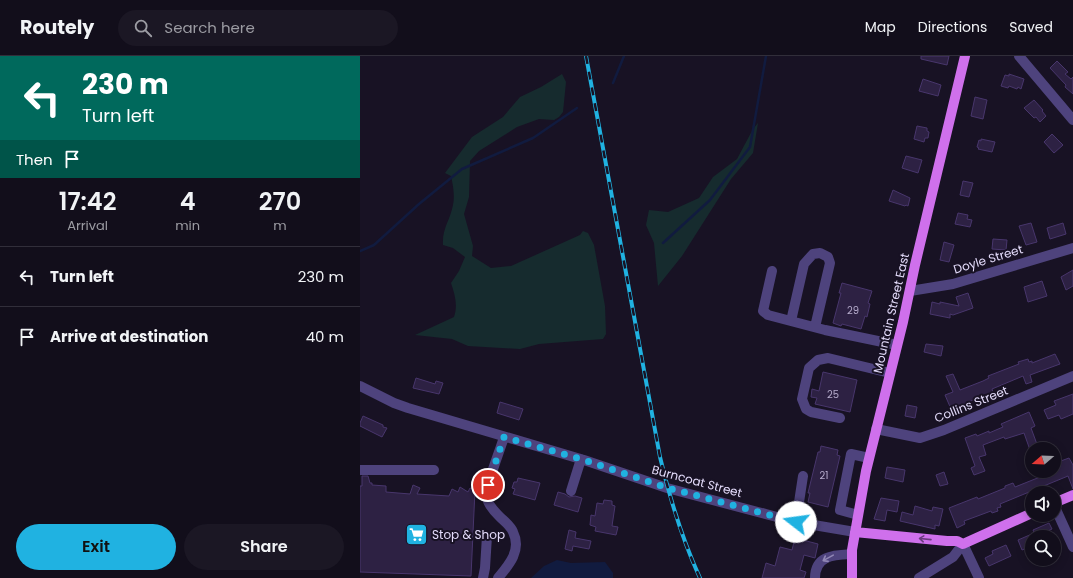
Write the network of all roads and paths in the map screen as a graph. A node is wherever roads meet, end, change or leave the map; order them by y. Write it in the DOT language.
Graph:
graph roads {
  1 [pos="965,56"];
  2 [pos="1019,56"];
  3 [pos="1073,120"];
  4 [pos="1073,248"];
  5 [pos="772,271"];
  6 [pos="910,291"];
  7 [pos="791,321"];
  8 [pos="815,327"];
  9 [pos="898,345"];
  10 [pos="890,373"];
  11 [pos="1073,376"];
  12 [pos="360,386"];
  13 [pos="840,418"];
  14 [pos="876,429"];
  15 [pos="504,437"];
  16 [pos="869,458"];
  17 [pos="582,460"];
  18 [pos="360,470"];
  19 [pos="434,470"];
  20 [pos="803,476"];
  21 [pos="571,491"];
  22 [pos="1073,495"];
  23 [pos="1061,501"];
  24 [pos="858,515"];
  25 [pos="1025,516"];
  26 [pos="1061,520"];
  27 [pos="796,522"];
  28 [pos="855,532"];
  29 [pos="487,536"];
  30 [pos="963,544"];
  31 [pos="1073,547"];
  32 [pos="852,554"];
  33 [pos="483,578"];
  34 [pos="498,578"];
  35 [pos="815,578"];
  36 [pos="852,578"];
  37 [pos="919,578"];
  38 [pos="978,578"];
  1 -- 6 [label="main road, Mountain Street East"];
  2 -- 3 [label="street"];
  4 -- 6 [label="street, Doyle Street"];
  5 -- 7 [label="street"];
  6 -- 9 [label="main road, Mountain Street East"];
  7 -- 8 [label="street"];
  7 -- 8 [label="street"];
  8 -- 9 [label="street"];
  9 -- 10 [label="main road, Mountain Street East"];
  10 -- 13 [label="street"];
  10 -- 14 [label="main road, Mountain Street East"];
  11 -- 14 [label="street, Collins Street"];
  12 -- 15 [label="street, Burncoat Street"];
  14 -- 16 [label="main road, Mountain Street East"];
  15 -- 17 [label="street, Burncoat Street"];
  15 -- 34 [label="street"];
  16 -- 24 [label="main road, Mountain Street East"];
  16 -- 24 [label="street"];
  17 -- 21 [label="street"];
  17 -- 27 [label="street, Burncoat Street"];
  18 -- 19 [label="street"];
  20 -- 27 [label="street"];
  22 -- 23 [label="main road"];
  24 -- 28 [label="main road, Mountain Street East"];
  25 -- 30 [label="main road"];
  26 -- 31 [label="street"];
  27 -- 28 [label="street, Burncoat Street"];
  30 -- 28 [label="main road, Burncoat Street, one-way"];
  28 -- 32 [label="main road, Mountain Street East"];
  29 -- 33 [label="street"];
  30 -- 37 [label="street"];
  30 -- 38 [label="street"];
  32 -- 35 [label="street, one-way"];
  32 -- 36 [label="main road, Mountain Street East"];
}
